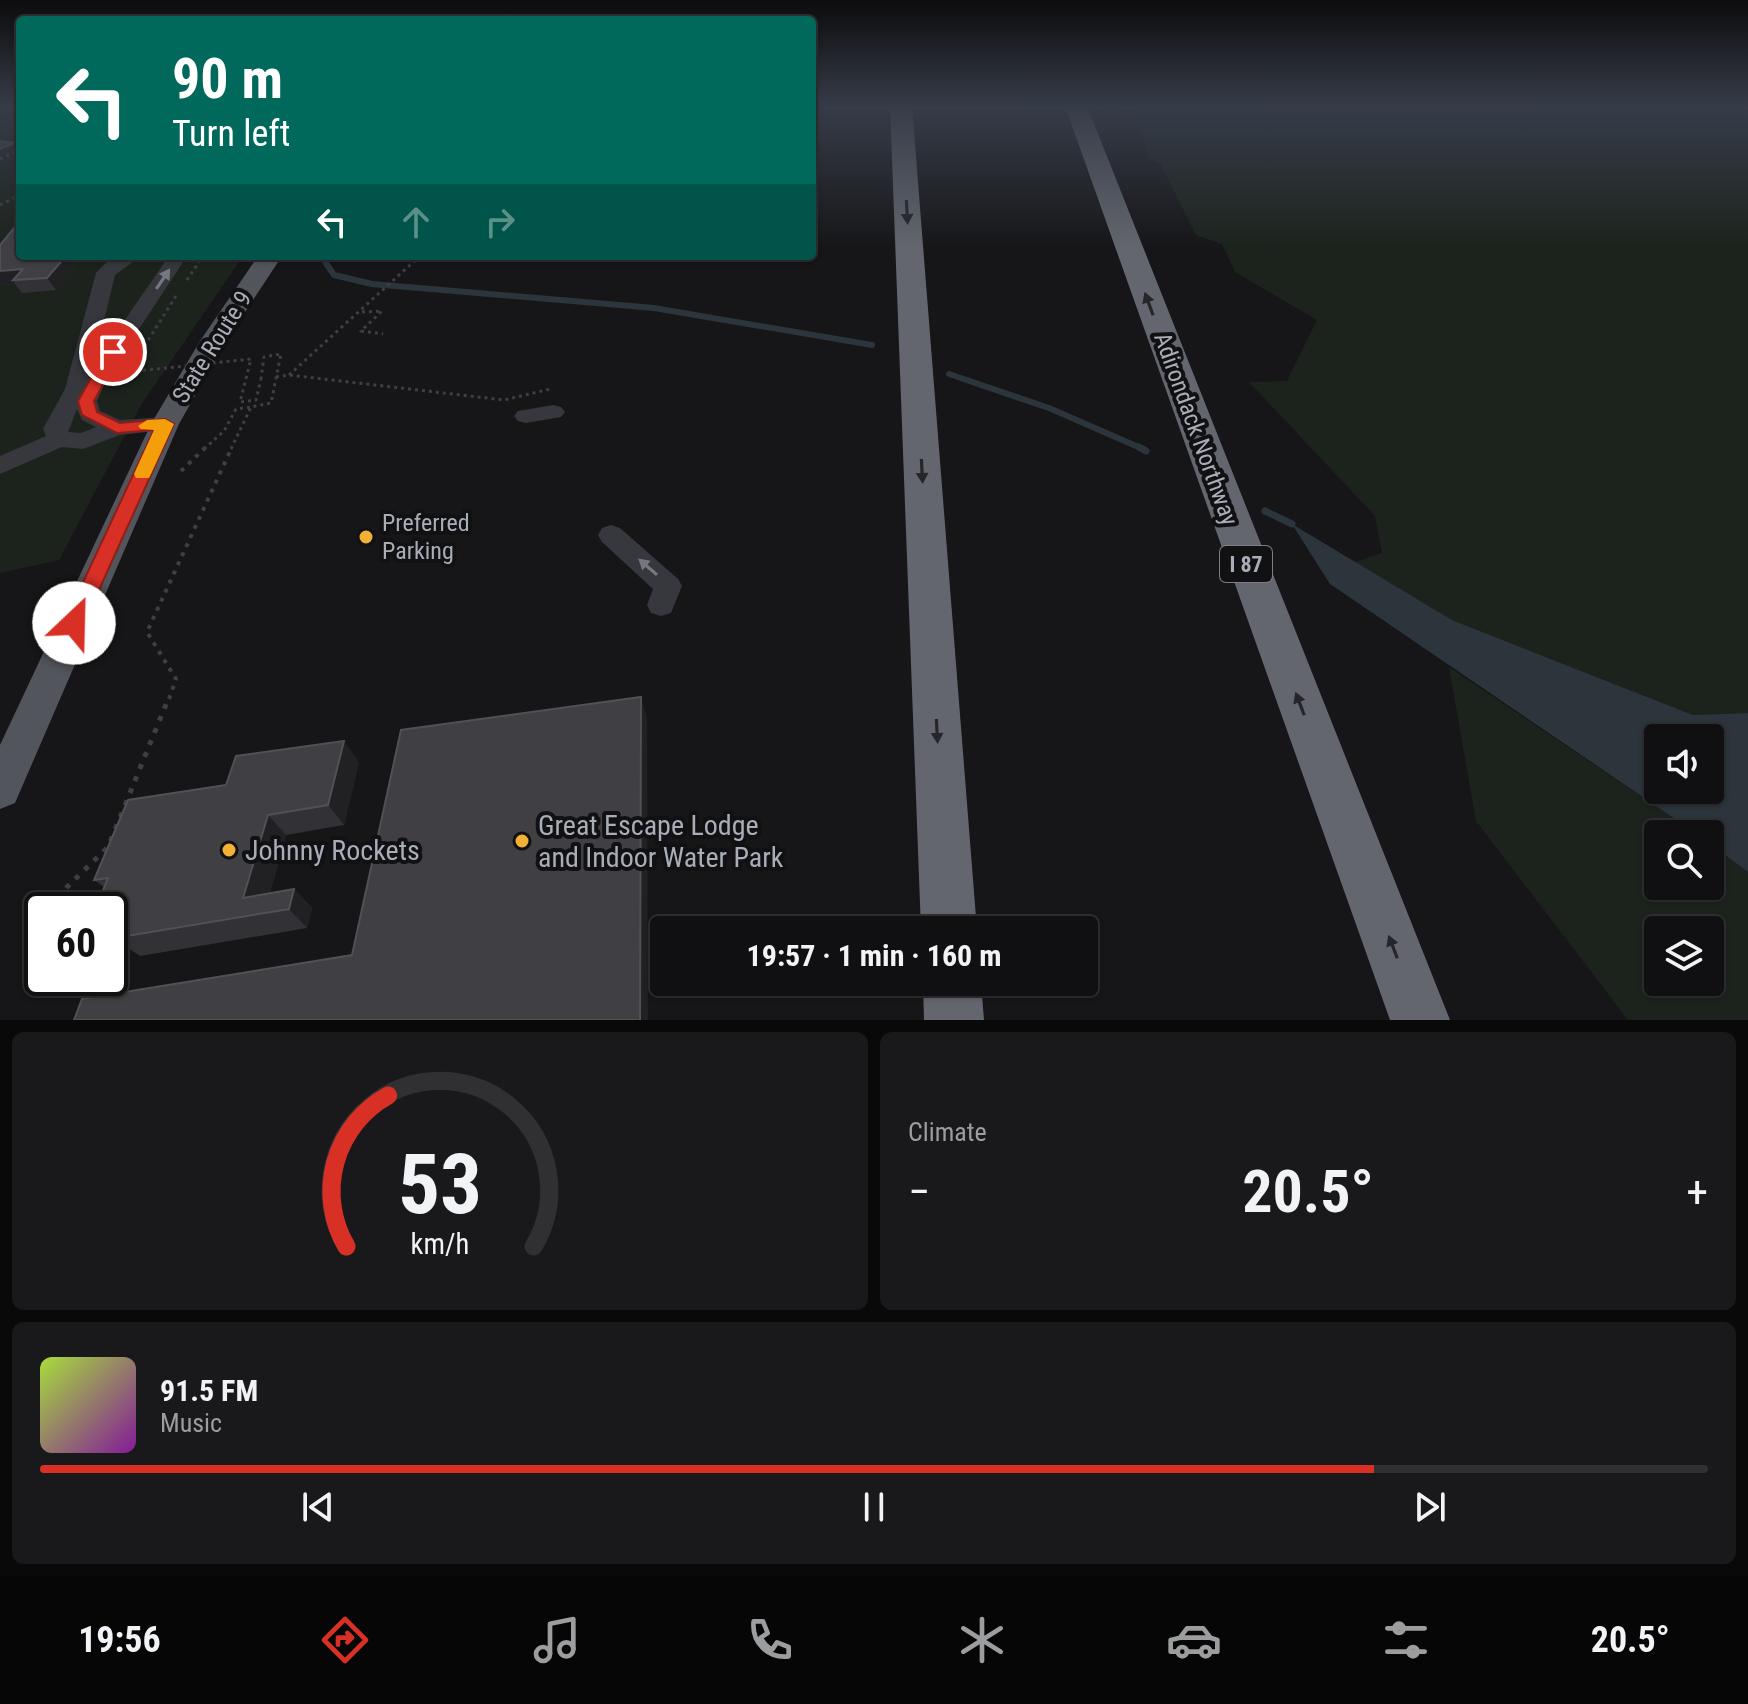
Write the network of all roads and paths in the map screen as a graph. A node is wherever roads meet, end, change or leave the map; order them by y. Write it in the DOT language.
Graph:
graph roads {
  1 [pos="904,154"];
  2 [pos="1094,154"];
  3 [pos="120,260"];
  4 [pos="175,260"];
  5 [pos="267,260"];
  6 [pos="416,260"];
  7 [pos="176,296"];
  8 [pos="359,312"];
  9 [pos="383,334"];
  10 [pos="289,375"];
  11 [pos="276,377"];
  12 [pos="551,400"];
  13 [pos="251,407"];
  14 [pos="526,416"];
  15 [pos="165,424"];
  16 [pos="117,428"];
  17 [pos="59,439"];
  18 [pos="0,466"];
  19 [pos="181,471"];
  20 [pos="611,535"];
  21 [pos="661,605"];
  22 [pos="0,790"];
  23 [pos="64,892"];
  24 [pos="948,916"];
  25 [pos="953,996"];
  26 [pos="954,1020"];
  27 [pos="1420,1020"];
  1 -- 24 [label="highway, one-way"];
  27 -- 2 [label="highway, Adirondack Northway / I 87, one-way"];
  3 -- 17 [label="lane"];
  16 -- 4 [label="lane, one-way"];
  5 -- 15 [label="main road, State Route 9"];
  6 -- 8 [label="path"];
  7 -- 11 [label="path, bridge"];
  8 -- 9 [label="path"];
  8 -- 10 [label="path"];
  10 -- 11 [label="path"];
  10 -- 12 [label="path"];
  11 -- 13 [label="path"];
  12 -- 14 [label="lane"];
  13 -- 19 [label="path"];
  13 -- 23 [label="path"];
  15 -- 16 [label="lane"];
  15 -- 22 [label="main road, State Route 9"];
  16 -- 17 [label="lane"];
  17 -- 18 [label="lane"];
  21 -- 20 [label="lane, one-way"];
  25 -- 26 [label="highway"];
}
